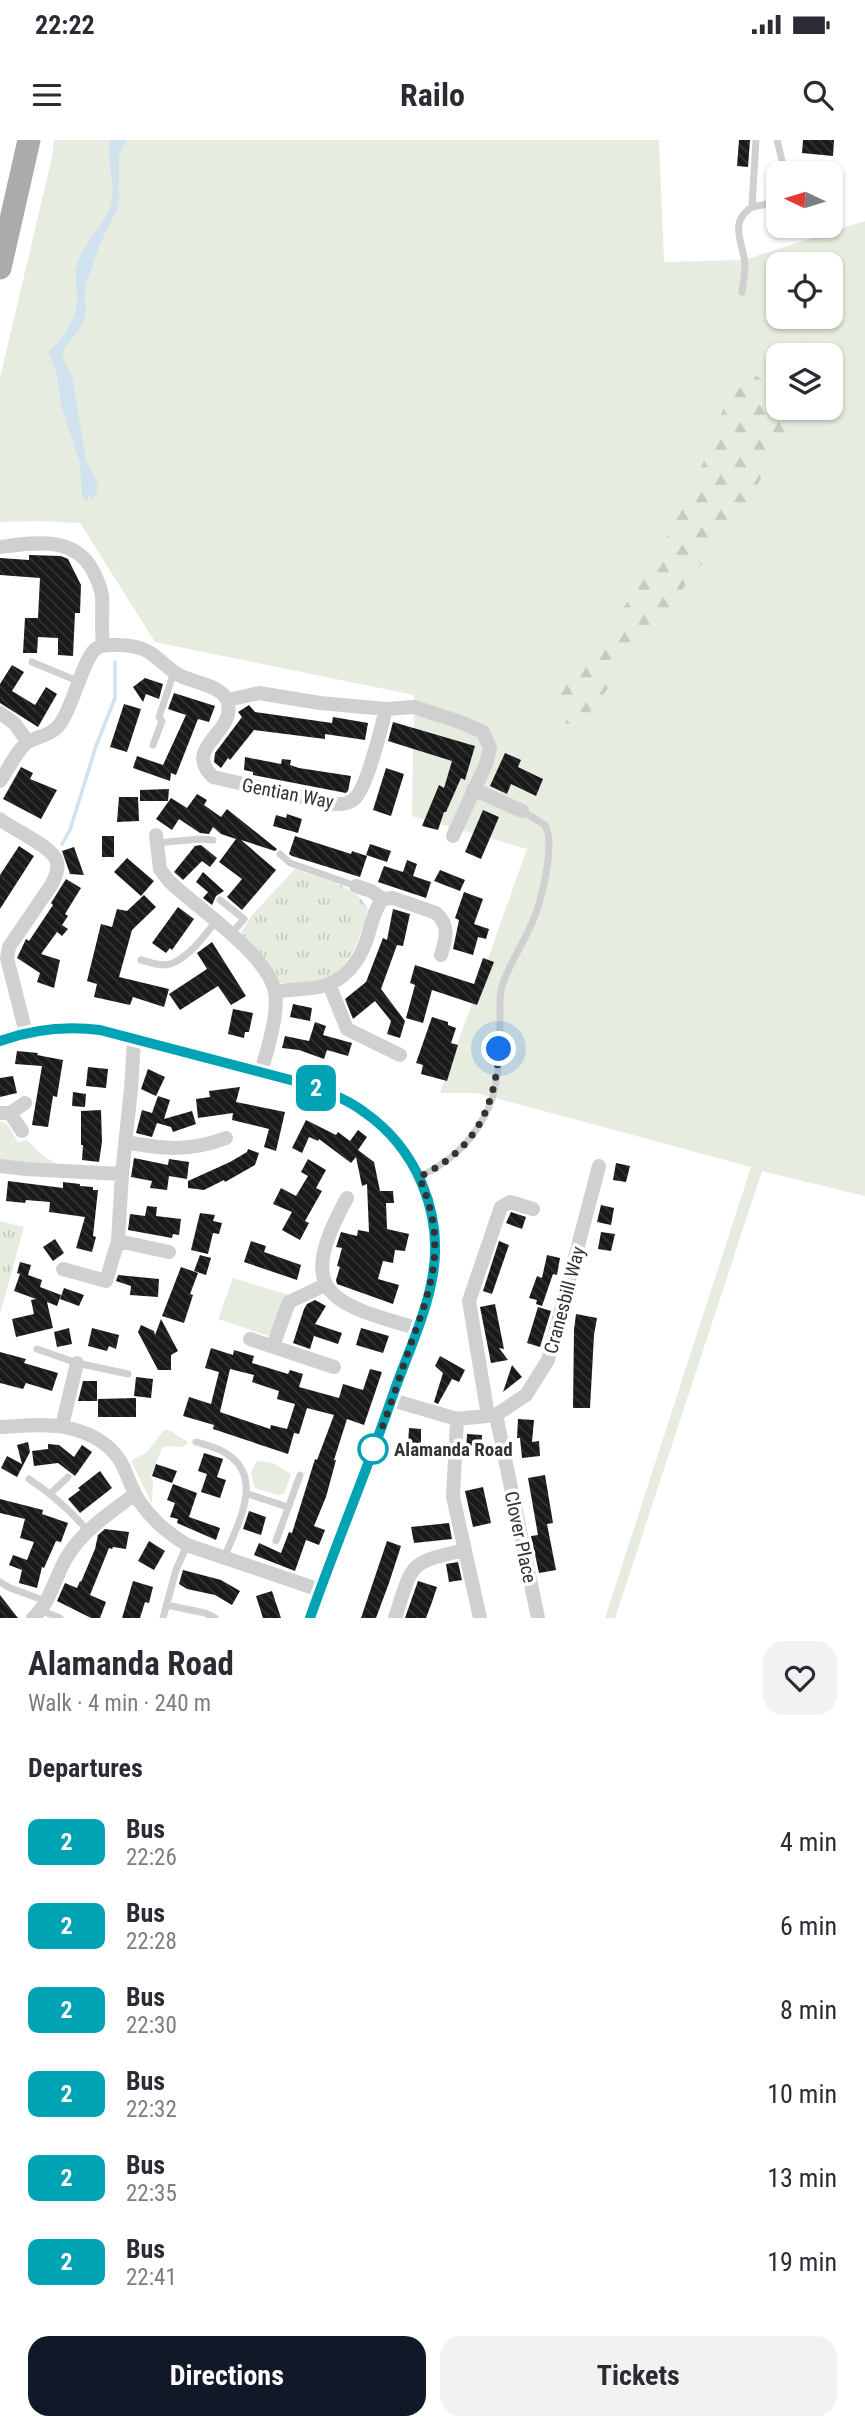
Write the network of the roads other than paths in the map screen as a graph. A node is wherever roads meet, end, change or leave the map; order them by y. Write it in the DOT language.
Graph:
graph roads {
  1 [pos="29,140"];
  2 [pos="756,140"];
  3 [pos="777,140"];
  4 [pos="782,161"];
  5 [pos="766,204"];
  6 [pos="752,207"];
  7 [pos="0,268"];
  8 [pos="742,292"];
  9 [pos="0,547"];
  10 [pos="103,645"];
  11 [pos="32,662"];
  12 [pos="174,672"];
  13 [pos="80,682"];
  14 [pos="228,700"];
  15 [pos="386,709"];
  16 [pos="0,713"];
  17 [pos="28,742"];
  18 [pos="153,745"];
  19 [pos="0,781"];
  20 [pos="474,789"];
  21 [pos="522,811"];
  22 [pos="1,822"];
  23 [pos="453,836"];
  24 [pos="156,839"];
  25 [pos="213,840"];
  26 [pos="280,854"];
  27 [pos="356,886"];
  28 [pos="383,899"];
  29 [pos="220,900"];
  30 [pos="216,921"];
  31 [pos="231,934"];
  32 [pos="441,955"];
  33 [pos="141,960"];
  34 [pos="329,984"];
  35 [pos="275,992"];
  36 [pos="26,1033"];
  37 [pos="134,1040"];
  38 [pos="0,1041"];
  39 [pos="400,1055"];
  40 [pos="261,1072"];
  41 [pos="25,1103"];
  42 [pos="5,1113"];
  43 [pos="22,1131"];
  44 [pos="226,1138"];
  45 [pos="125,1142"];
  46 [pos="0,1166"];
  47 [pos="599,1166"];
  48 [pos="122,1174"];
  49 [pos="419,1177"];
  50 [pos="346,1198"];
  51 [pos="533,1209"];
  52 [pos="118,1241"];
  53 [pos="169,1252"];
  54 [pos="63,1269"];
  55 [pos="325,1285"];
  56 [pos="416,1328"];
  57 [pos="250,1339"];
  58 [pos="273,1346"];
  59 [pos="37,1349"];
  60 [pos="77,1363"];
  61 [pos="334,1367"];
  62 [pos="128,1374"];
  63 [pos="392,1400"];
  64 [pos="492,1415"];
  65 [pos="457,1419"];
  66 [pos="62,1426"];
  67 [pos="0,1427"];
  68 [pos="196,1442"];
  69 [pos="300,1475"];
  70 [pos="68,1477"];
  71 [pos="29,1479"];
  72 [pos="51,1493"];
  73 [pos="135,1494"];
  74 [pos="248,1494"];
  75 [pos="288,1507"];
  76 [pos="88,1531"];
  77 [pos="276,1541"];
  78 [pos="187,1545"];
  79 [pos="465,1550"];
  80 [pos="225,1556"];
  81 [pos="0,1582"];
  82 [pos="320,1590"];
  83 [pos="166,1605"];
  84 [pos="40,1610"];
  85 [pos="60,1618"];
  86 [pos="163,1618"];
  87 [pos="215,1618"];
  88 [pos="310,1618"];
  89 [pos="395,1618"];
  90 [pos="480,1618"];
  91 [pos="538,1618"];
  1 -- 7 [label="main road"];
  2 -- 6 [label="lane"];
  3 -- 4 [label="lane"];
  5 -- 6 [label="lane"];
  6 -- 8 [label="lane"];
  9 -- 10 [label="street"];
  10 -- 12 [label="street"];
  10 -- 13 [label="street"];
  11 -- 13 [label="lane"];
  12 -- 14 [label="street"];
  12 -- 18 [label="lane"];
  13 -- 17 [label="street"];
  14 -- 15 [label="street"];
  14 -- 15 [label="street, Gentian Way"];
  15 -- 20 [label="street"];
  16 -- 17 [label="street"];
  17 -- 19 [label="street"];
  20 -- 21 [label="street"];
  20 -- 23 [label="street"];
  21 -- 49 [label="lane"];
  22 -- 36 [label="street"];
  24 -- 25 [label="lane"];
  24 -- 30 [label="street"];
  26 -- 27 [label="lane"];
  27 -- 28 [label="street"];
  28 -- 32 [label="street"];
  28 -- 34 [label="street"];
  29 -- 31 [label="lane"];
  30 -- 31 [label="street"];
  30 -- 33 [label="lane"];
  31 -- 35 [label="street"];
  34 -- 35 [label="street"];
  34 -- 39 [label="street"];
  35 -- 40 [label="street"];
  36 -- 37 [label="street"];
  36 -- 38 [label="street"];
  37 -- 40 [label="street"];
  37 -- 45 [label="street"];
  40 -- 49 [label="street"];
  41 -- 42 [label="street"];
  42 -- 43 [label="street"];
  44 -- 45 [label="street"];
  45 -- 48 [label="street"];
  46 -- 48 [label="street"];
  47 -- 64 [label="street, Cranesbill Way"];
  48 -- 52 [label="street"];
  49 -- 56 [label="street"];
  50 -- 55 [label="street"];
  51 -- 64 [label="street, Clover Place"];
  52 -- 53 [label="street"];
  52 -- 54 [label="street"];
  55 -- 56 [label="street"];
  55 -- 58 [label="street"];
  56 -- 63 [label="street"];
  57 -- 58 [label="street"];
  58 -- 61 [label="street"];
  59 -- 60 [label="lane"];
  60 -- 62 [label="lane"];
  60 -- 66 [label="street"];
  63 -- 65 [label="street"];
  63 -- 82 [label="street"];
  64 -- 65 [label="street"];
  64 -- 91 [label="street, Clover Place"];
  65 -- 79 [label="street"];
  66 -- 67 [label="street"];
  66 -- 73 [label="street"];
  68 -- 74 [label="lane"];
  69 -- 75 [label="lane"];
  70 -- 72 [label="lane"];
  71 -- 72 [label="lane"];
  72 -- 76 [label="lane"];
  73 -- 76 [label="street"];
  73 -- 78 [label="street"];
  74 -- 75 [label="lane"];
  74 -- 80 [label="lane"];
  75 -- 77 [label="lane"];
  76 -- 84 [label="street"];
  78 -- 80 [label="street"];
  78 -- 83 [label="lane"];
  79 -- 89 [label="street"];
  79 -- 90 [label="street"];
  80 -- 82 [label="street"];
  81 -- 84 [label="lane"];
  82 -- 88 [label="street"];
  83 -- 86 [label="lane"];
  83 -- 87 [label="lane"];
  84 -- 85 [label="lane"];
}
